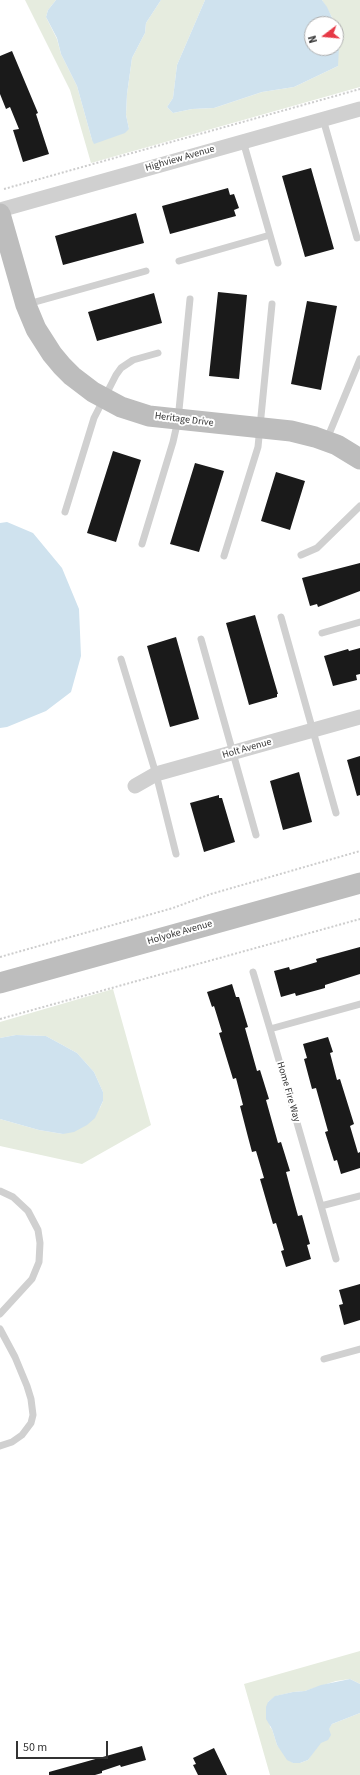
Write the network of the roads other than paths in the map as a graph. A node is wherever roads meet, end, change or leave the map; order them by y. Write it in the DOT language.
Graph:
graph roads {
  1 [pos="360,109"];
  2 [pos="323,119"];
  3 [pos="243,141"];
  4 [pos="0,210"];
  5 [pos="0,214"];
  6 [pos="270,235"];
  7 [pos="357,238"];
  8 [pos="179,261"];
  9 [pos="278,263"];
  10 [pos="146,271"];
  11 [pos="190,299"];
  12 [pos="272,304"];
  13 [pos="26,305"];
  14 [pos="158,353"];
  15 [pos="360,359"];
  16 [pos="104,398"];
  17 [pos="178,420"];
  18 [pos="260,428"];
  19 [pos="326,441"];
  20 [pos="360,458"];
  21 [pos="360,506"];
  22 [pos="65,512"];
  23 [pos="142,544"];
  24 [pos="301,555"];
  25 [pos="224,556"];
  26 [pos="281,617"];
  27 [pos="360,622"];
  28 [pos="322,633"];
  29 [pos="201,639"];
  30 [pos="121,659"];
  31 [pos="360,717"];
  32 [pos="312,730"];
  33 [pos="233,752"];
  34 [pos="156,774"];
  35 [pos="135,786"];
  36 [pos="336,813"];
  37 [pos="256,835"];
  38 [pos="176,854"];
  39 [pos="360,883"];
  40 [pos="253,972"];
  41 [pos="0,983"];
  42 [pos="360,1004"];
  43 [pos="270,1029"];
  44 [pos="0,1191"];
  45 [pos="360,1196"];
  46 [pos="321,1206"];
  47 [pos="336,1259"];
  48 [pos="0,1314"];
  49 [pos="0,1329"];
  50 [pos="360,1349"];
  51 [pos="324,1359"];
  52 [pos="0,1446"];
  1 -- 2 [label="street, Highview Avenue"];
  2 -- 3 [label="street, Highview Avenue"];
  2 -- 7 [label="lane"];
  3 -- 4 [label="street, Highview Avenue"];
  3 -- 6 [label="lane"];
  5 -- 13 [label="street, Heritage Drive"];
  6 -- 8 [label="lane"];
  6 -- 9 [label="lane"];
  10 -- 13 [label="lane"];
  11 -- 17 [label="lane"];
  12 -- 18 [label="lane"];
  13 -- 16 [label="street, Heritage Drive"];
  14 -- 16 [label="lane"];
  15 -- 19 [label="lane"];
  16 -- 17 [label="street, Heritage Drive"];
  16 -- 22 [label="lane"];
  17 -- 18 [label="street, Heritage Drive"];
  17 -- 23 [label="lane"];
  18 -- 19 [label="street, Heritage Drive"];
  18 -- 25 [label="lane"];
  19 -- 20 [label="street, Heritage Drive"];
  21 -- 24 [label="lane"];
  26 -- 32 [label="lane"];
  27 -- 28 [label="lane"];
  29 -- 33 [label="lane"];
  30 -- 34 [label="lane"];
  31 -- 32 [label="street, Holt Avenue"];
  32 -- 33 [label="street, Holt Avenue"];
  32 -- 36 [label="lane"];
  33 -- 34 [label="street, Holt Avenue"];
  33 -- 37 [label="lane"];
  34 -- 35 [label="street, Holt Avenue"];
  34 -- 38 [label="lane"];
  39 -- 41 [label="street, Holyoke Avenue"];
  40 -- 43 [label="lane, Home Fire Way"];
  42 -- 43 [label="lane"];
  43 -- 46 [label="lane, Home Fire Way"];
  44 -- 48 [label="lane"];
  45 -- 46 [label="lane"];
  46 -- 47 [label="lane, Home Fire Way"];
  49 -- 52 [label="lane"];
  50 -- 51 [label="lane"];
}
